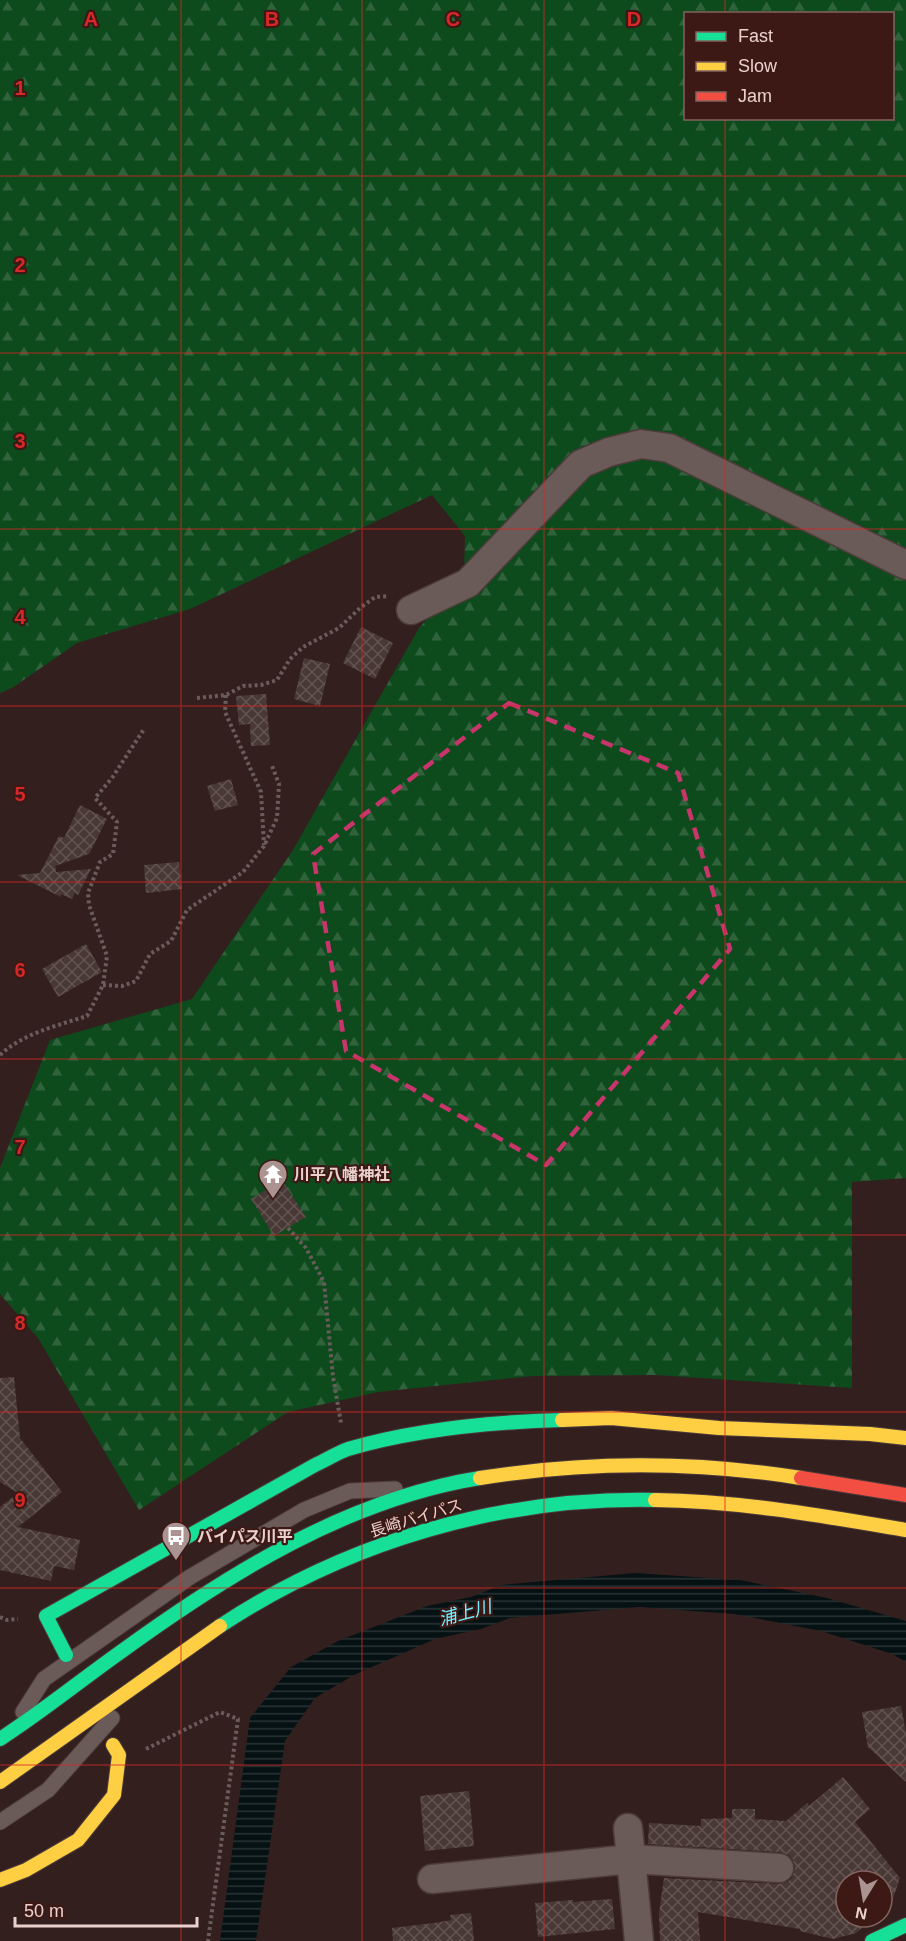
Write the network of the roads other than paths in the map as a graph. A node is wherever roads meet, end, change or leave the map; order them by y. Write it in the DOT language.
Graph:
graph roads {
  1 [pos="906,566"];
  2 [pos="411,610"];
  3 [pos="906,1438"];
  4 [pos="438,1487"];
  5 [pos="906,1495"];
  6 [pos="906,1530"];
  7 [pos="66,1655"];
  8 [pos="147,1677"];
  9 [pos="4,1736"];
  10 [pos="113,1745"];
  11 [pos="0,1782"];
  12 [pos="0,1822"];
  13 [pos="628,1828"];
  14 [pos="631,1859"];
  15 [pos="778,1868"];
  16 [pos="432,1879"];
  17 [pos="0,1880"];
  18 [pos="906,1925"];
  19 [pos="639,1941"];
  20 [pos="872,1941"];
  1 -- 2 [label="street"];
  3 -- 7 [label="main road"];
  4 -- 5 [label="main road, 長崎バイパス"];
  4 -- 9 [label="main road, 長崎バイパス"];
  4 -- 9 [label="lane"];
  6 -- 8 [label="main road, 長崎バイパス"];
  8 -- 11 [label="main road, 長崎バイパス"];
  8 -- 12 [label="lane"];
  10 -- 17 [label="main road"];
  13 -- 14 [label="street"];
  14 -- 15 [label="street"];
  14 -- 16 [label="street"];
  14 -- 19 [label="street"];
  18 -- 20 [label="main road"];
}
